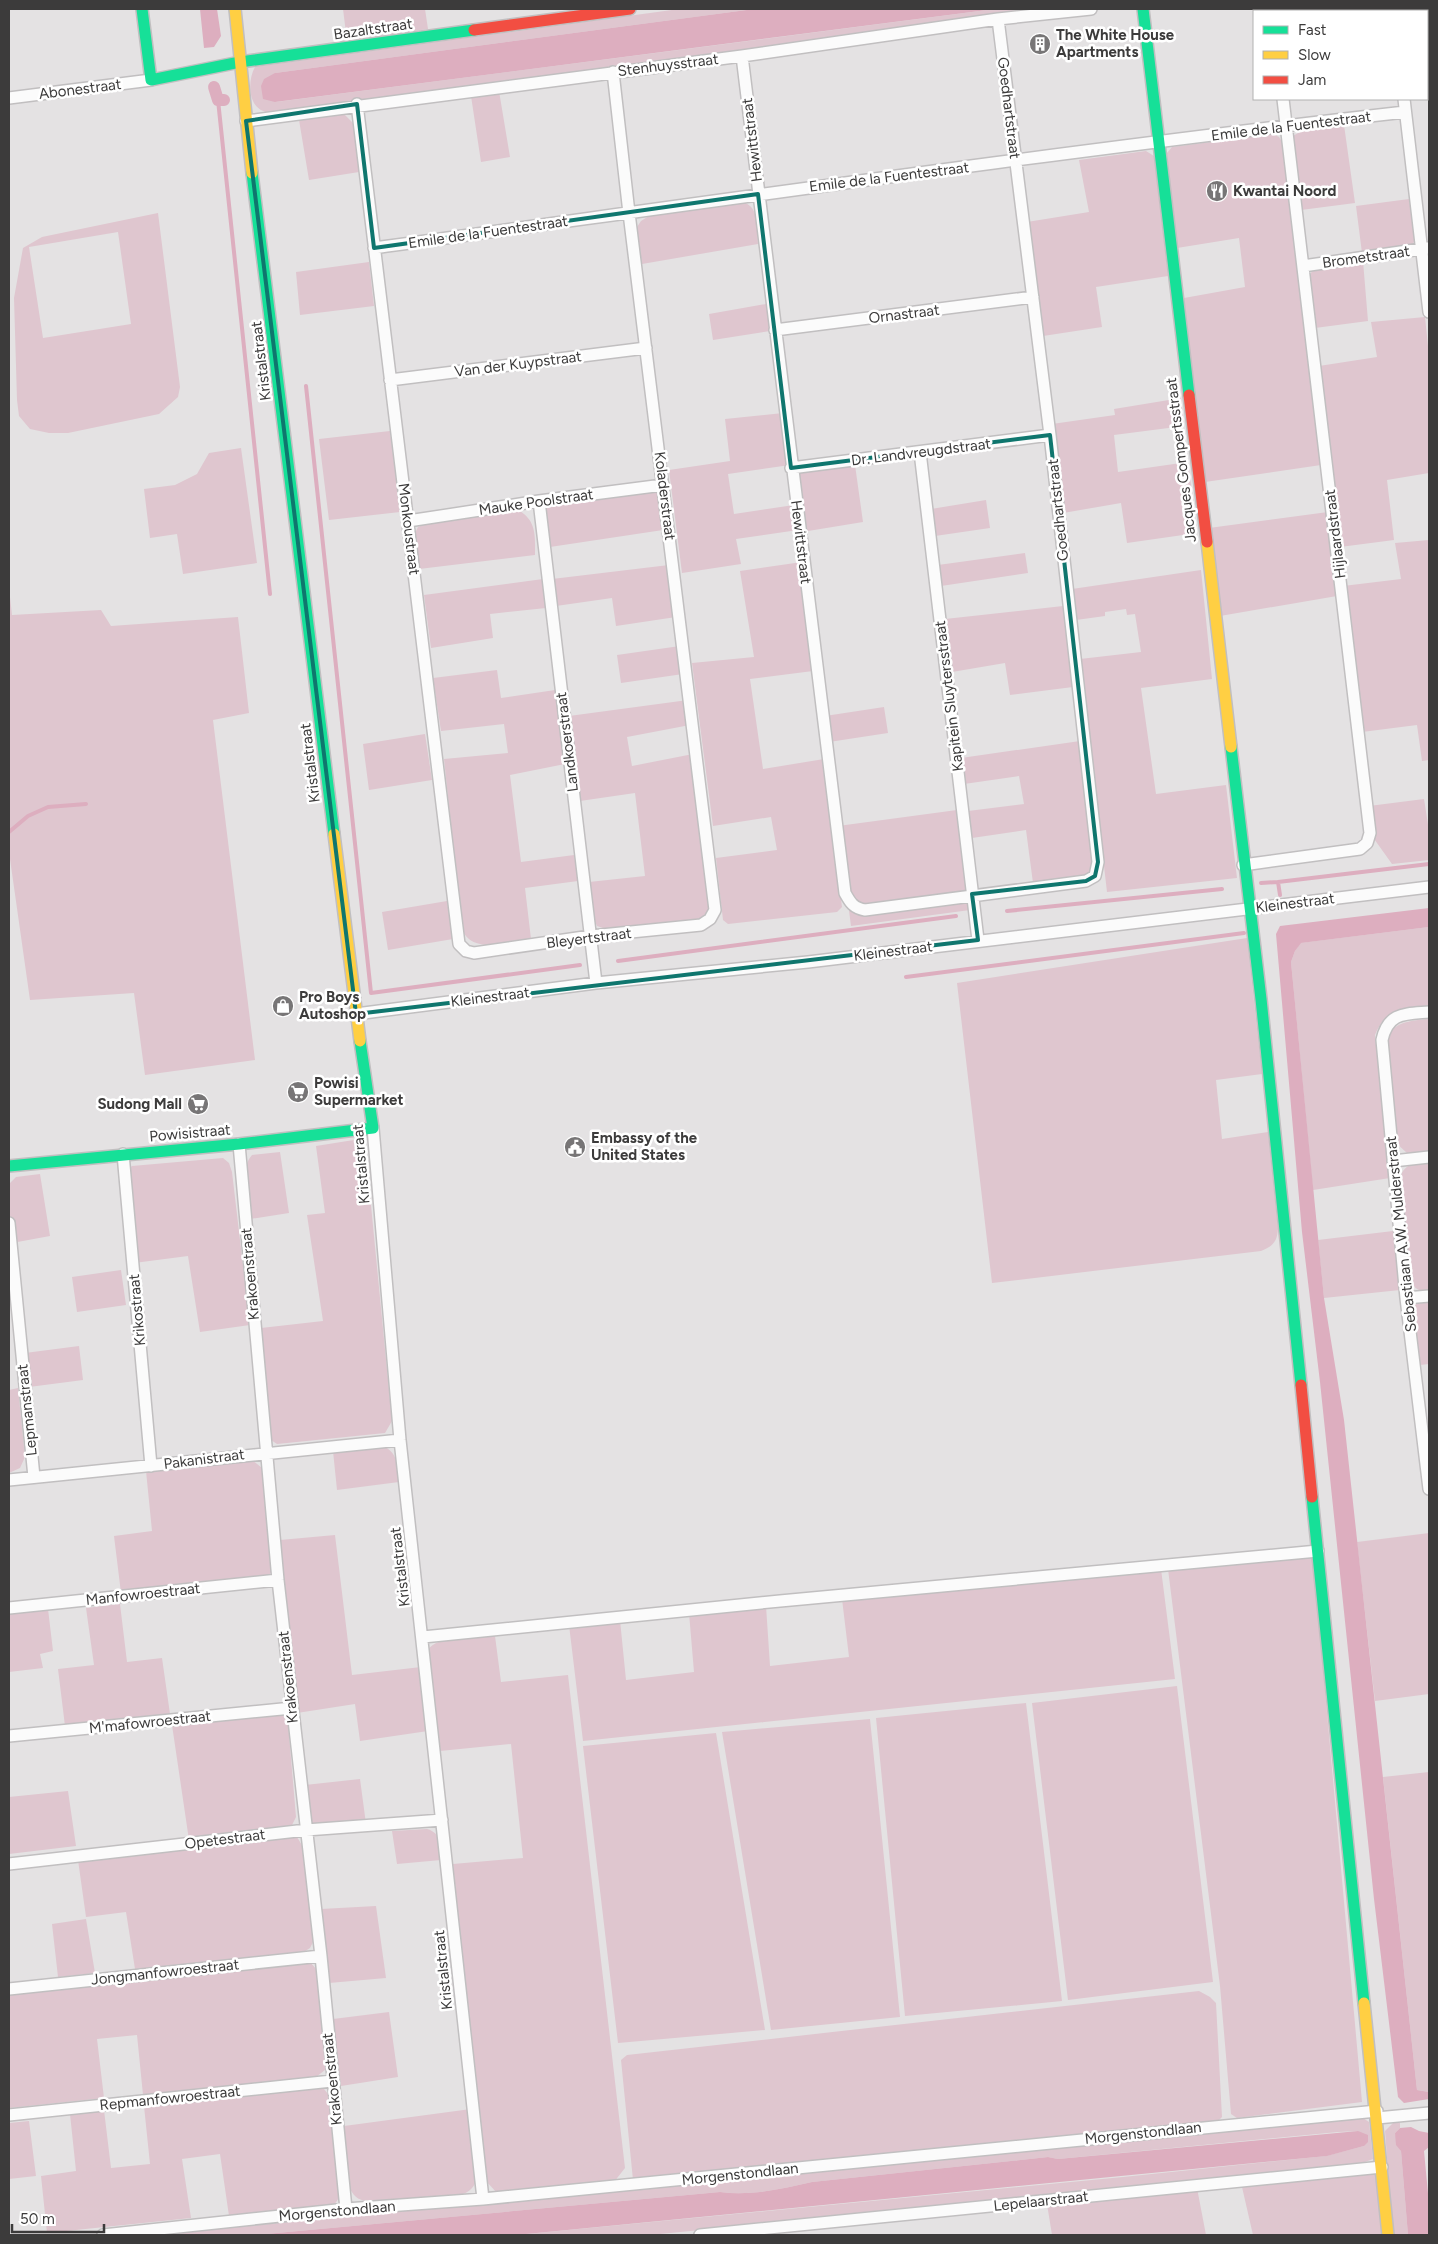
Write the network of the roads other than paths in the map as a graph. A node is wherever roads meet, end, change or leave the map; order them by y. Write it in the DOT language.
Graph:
graph roads {
  1 [pos="142,9"];
  2 [pos="235,9"];
  3 [pos="630,9"];
  4 [pos="1091,9"];
  5 [pos="1143,9"];
  6 [pos="998,19"];
  7 [pos="742,56"];
  8 [pos="240,62"];
  9 [pos="613,72"];
  10 [pos="152,80"];
  11 [pos="9,98"];
  12 [pos="1284,100"];
  13 [pos="1404,100"];
  14 [pos="357,104"];
  15 [pos="1405,112"];
  16 [pos="246,121"];
  17 [pos="1287,126"];
  18 [pos="1159,141"];
  19 [pos="1016,161"];
  20 [pos="758,194"];
  21 [pos="629,213"];
  22 [pos="374,248"];
  23 [pos="1426,248"];
  24 [pos="1303,266"];
  25 [pos="1033,297"];
  26 [pos="1429,312"];
  27 [pos="775,330"];
  28 [pos="646,348"];
  29 [pos="390,380"];
  30 [pos="1050,435"];
  31 [pos="920,452"];
  32 [pos="791,468"];
  33 [pos="663,485"];
  34 [pos="539,501"];
  35 [pos="408,521"];
  36 [pos="1243,864"];
  37 [pos="1429,887"];
  38 [pos="972,894"];
  39 [pos="1250,908"];
  40 [pos="710,919"];
  41 [pos="591,936"];
  42 [pos="978,940"];
  43 [pos="466,951"];
  44 [pos="596,983"];
  45 [pos="1429,1012"];
  46 [pos="356,1014"];
  47 [pos="373,1128"];
  48 [pos="239,1144"];
  49 [pos="123,1154"];
  50 [pos="1429,1158"];
  51 [pos="1393,1161"];
  52 [pos="9,1166"];
  53 [pos="9,1223"];
  54 [pos="1429,1296"];
  55 [pos="1406,1298"];
  56 [pos="1427,1439"];
  57 [pos="400,1440"];
  58 [pos="266,1452"];
  59 [pos="151,1466"];
  60 [pos="34,1478"];
  61 [pos="9,1480"];
  62 [pos="1429,1489"];
  63 [pos="1318,1551"];
  64 [pos="278,1580"];
  65 [pos="9,1608"];
  66 [pos="423,1637"];
  67 [pos="292,1708"];
  68 [pos="9,1736"];
  69 [pos="442,1820"];
  70 [pos="306,1830"];
  71 [pos="9,1864"];
  72 [pos="320,1956"];
  73 [pos="9,1989"];
  74 [pos="332,2081"];
  75 [pos="1429,2113"];
  76 [pos="9,2115"];
  77 [pos="1377,2115"];
  78 [pos="1382,2167"];
  79 [pos="483,2199"];
  80 [pos="346,2209"];
  81 [pos="748,2233"];
  82 [pos="104,2235"];
  83 [pos="700,2235"];
  84 [pos="1388,2235"];
  1 -- 10 [label="street"];
  2 -- 8 [label="street, Kristalstraat"];
  3 -- 8 [label="street, Bazaltstraat"];
  4 -- 6 [label="street, Stenhuysstraat"];
  5 -- 18 [label="street, Jacques Gompertsstraat"];
  6 -- 7 [label="street, Stenhuysstraat"];
  6 -- 19 [label="street, Goedhartstraat"];
  7 -- 9 [label="street, Stenhuysstraat"];
  7 -- 20 [label="street, Hewittstraat"];
  8 -- 10 [label="street, Bazaltstraat"];
  8 -- 16 [label="street, Kristalstraat"];
  9 -- 14 [label="street, Stenhuysstraat"];
  9 -- 21 [label="street, Koladerstraat"];
  10 -- 11 [label="street, Abonestraat"];
  12 -- 17 [label="street, Hijlaardstraat"];
  13 -- 15 [label="street"];
  14 -- 16 [label="street, Stenhuysstraat"];
  14 -- 22 [label="street, Monkoustraat"];
  15 -- 17 [label="street, Emile de la Fuentestraat"];
  15 -- 23 [label="street"];
  16 -- 46 [label="street, Kristalstraat"];
  17 -- 18 [label="street, Emile de la Fuentestraat"];
  17 -- 24 [label="street, Hijlaardstraat"];
  18 -- 19 [label="street, Emile de la Fuentestraat"];
  18 -- 36 [label="street, Jacques Gompertsstraat"];
  19 -- 20 [label="street, Emile de la Fuentestraat"];
  19 -- 25 [label="street, Goedhartstraat"];
  20 -- 21 [label="street, Emile de la Fuentestraat"];
  20 -- 27 [label="street, Hewittstraat"];
  21 -- 22 [label="street, Emile de la Fuentestraat"];
  21 -- 28 [label="street, Koladerstraat"];
  22 -- 29 [label="street, Monkoustraat"];
  23 -- 24 [label="street, Brometstraat"];
  23 -- 26 [label="street"];
  24 -- 36 [label="street, Hijlaardstraat"];
  25 -- 27 [label="street, Ornastraat"];
  25 -- 30 [label="street, Goedhartstraat"];
  27 -- 32 [label="street, Hewittstraat"];
  28 -- 29 [label="street, Van der Kuypstraat"];
  28 -- 33 [label="street, Koladerstraat"];
  29 -- 35 [label="street, Monkoustraat"];
  30 -- 31 [label="street, Dr. Landvreugdstraat"];
  30 -- 38 [label="street, Goedhartstraat"];
  31 -- 32 [label="street, Dr. Landvreugdstraat"];
  31 -- 38 [label="street, Kapitein Sluytersstraat"];
  32 -- 38 [label="street, Hewittstraat"];
  33 -- 34 [label="street, Mauke Poolstraat"];
  33 -- 40 [label="street, Koladerstraat"];
  34 -- 35 [label="street, Mauke Poolstraat"];
  34 -- 41 [label="street, Landkoerstraat"];
  35 -- 43 [label="street, Monkoustraat"];
  36 -- 39 [label="street, Jacques Gompertsstraat"];
  37 -- 39 [label="street, Kleinestraat"];
  38 -- 42 [label="street, Kapitein Sluytersstraat"];
  39 -- 42 [label="street, Kleinestraat"];
  39 -- 63 [label="street, Jacques Gompertsstraat"];
  40 -- 41 [label="street, Bleyertstraat"];
  41 -- 43 [label="street, Bleyertstraat"];
  41 -- 44 [label="street, Landkoerstraat"];
  42 -- 44 [label="street, Kleinestraat"];
  44 -- 46 [label="street, Kleinestraat"];
  45 -- 51 [label="street, Sebastiaan A.W. Mulderstraat"];
  46 -- 47 [label="street, Kristalstraat"];
  47 -- 48 [label="street, Powisistraat"];
  47 -- 57 [label="street, Kristalstraat"];
  48 -- 49 [label="street, Powisistraat"];
  48 -- 58 [label="street, Krakoenstraat"];
  49 -- 52 [label="street, Powisistraat"];
  49 -- 59 [label="street, Krikostraat"];
  50 -- 51 [label="street"];
  51 -- 55 [label="street, Sebastiaan A.W. Mulderstraat"];
  53 -- 60 [label="street, Lepmanstraat"];
  54 -- 55 [label="street"];
  55 -- 56 [label="street, Sebastiaan A.W. Mulderstraat"];
  56 -- 62 [label="street, Sebastiaan A.W. Mulderstraat"];
  57 -- 58 [label="street, Pakanistraat"];
  57 -- 66 [label="street, Kristalstraat"];
  58 -- 59 [label="street, Pakanistraat"];
  58 -- 64 [label="street, Krakoenstraat"];
  59 -- 60 [label="street, Pakanistraat"];
  60 -- 61 [label="street, Pakanistraat"];
  63 -- 66 [label="street"];
  63 -- 77 [label="street, Jacques Gompertsstraat"];
  64 -- 65 [label="street, Manfowroestraat"];
  64 -- 67 [label="street, Krakoenstraat"];
  66 -- 69 [label="street, Kristalstraat"];
  67 -- 68 [label="street, M'mafowroestraat"];
  67 -- 70 [label="street, Krakoenstraat"];
  69 -- 70 [label="street, Opetestraat"];
  69 -- 79 [label="street, Kristalstraat"];
  70 -- 71 [label="street, Opetestraat"];
  70 -- 72 [label="street, Krakoenstraat"];
  72 -- 73 [label="street, Jongmanfowroestraat"];
  72 -- 74 [label="street, Krakoenstraat"];
  74 -- 76 [label="street, Repmanfowroestraat"];
  74 -- 80 [label="street, Krakoenstraat"];
  75 -- 77 [label="street, Morgenstondlaan"];
  77 -- 78 [label="street, Jacques Gompertsstraat"];
  77 -- 79 [label="street, Morgenstondlaan"];
  78 -- 81 [label="street, Lepelaarstraat"];
  78 -- 84 [label="street, Jacques Gompertsstraat"];
  79 -- 80 [label="street, Morgenstondlaan"];
  80 -- 82 [label="street, Morgenstondlaan"];
  81 -- 83 [label="street, Lepelaarstraat"];
}
